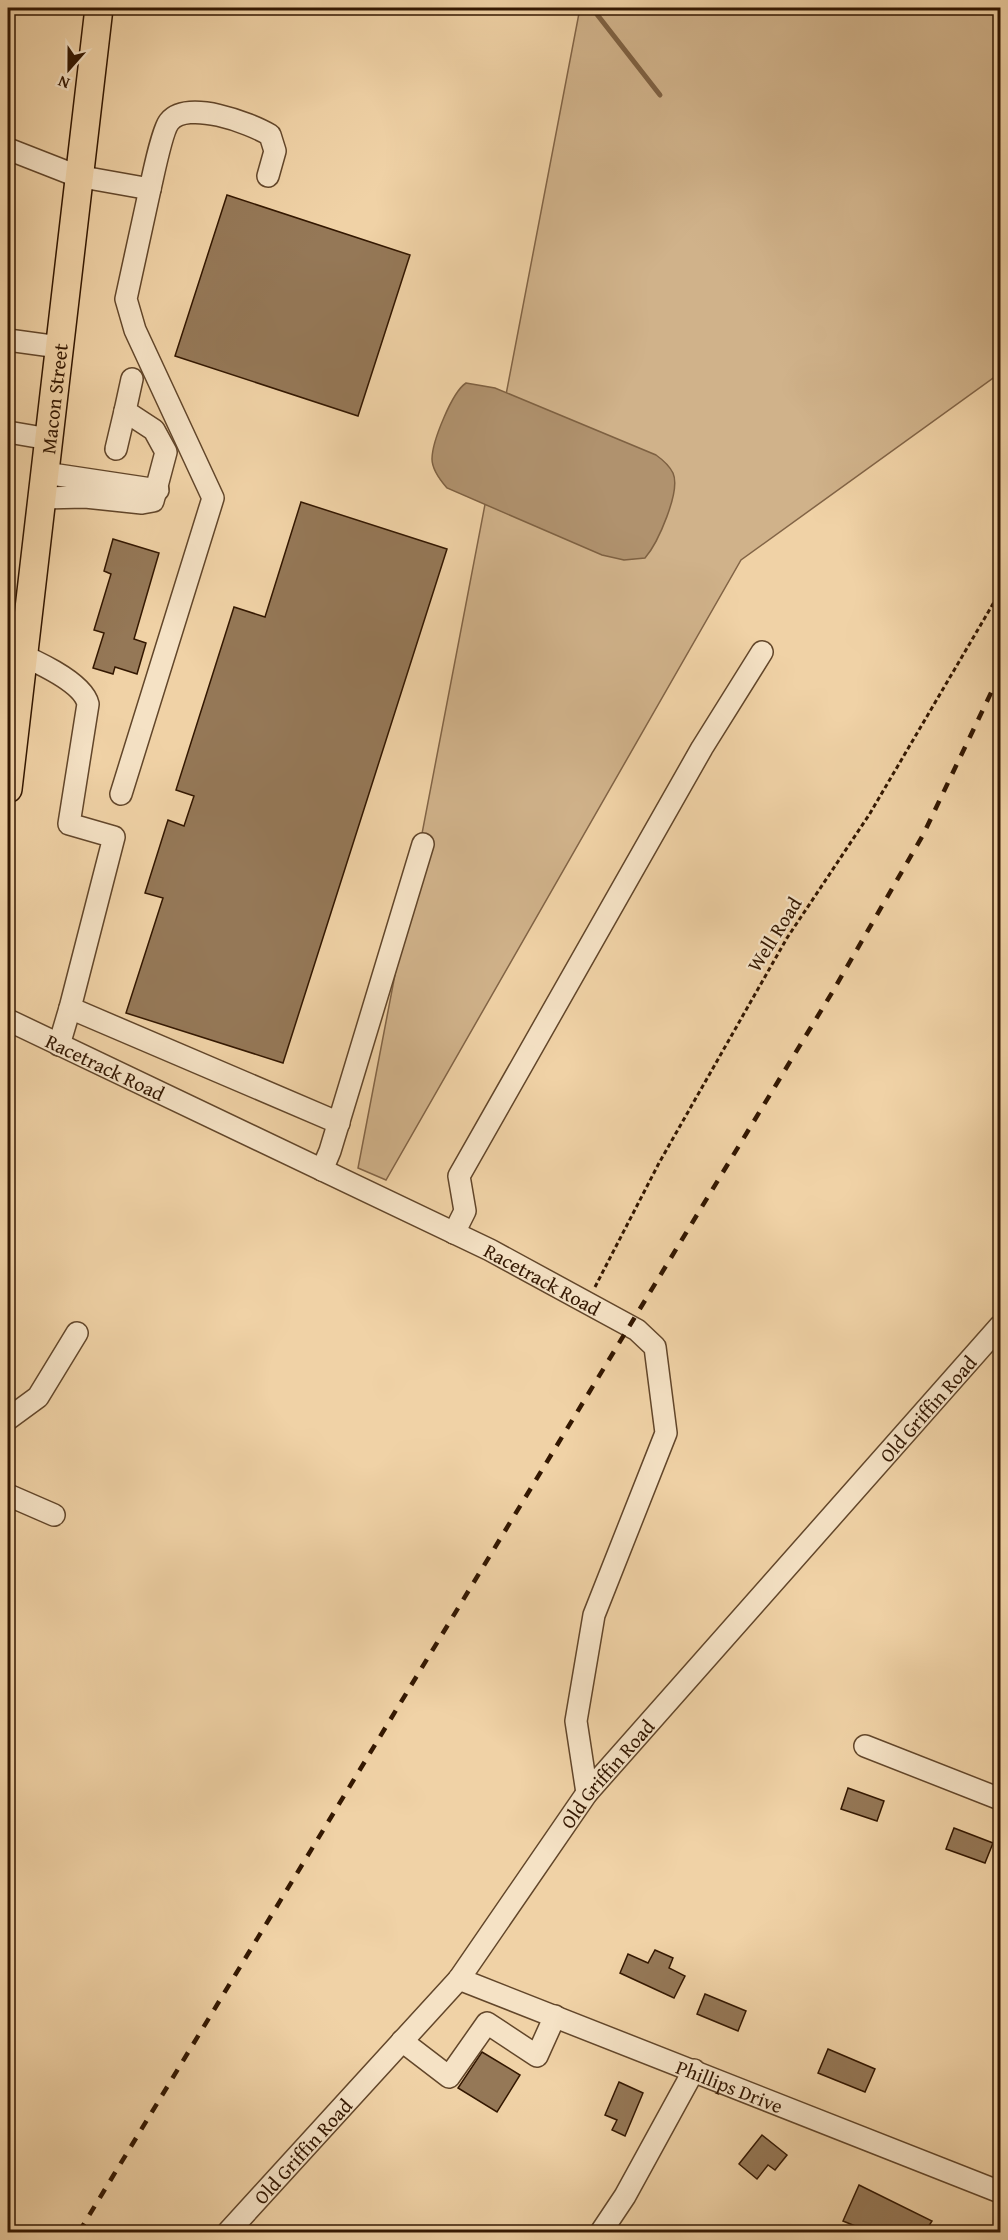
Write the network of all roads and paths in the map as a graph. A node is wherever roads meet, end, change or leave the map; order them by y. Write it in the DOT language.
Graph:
graph roads {
  1 [pos="99,8"];
  2 [pos="8,149"];
  3 [pos="77,176"];
  4 [pos="268,176"];
  5 [pos="150,189"];
  6 [pos="8,340"];
  7 [pos="59,347"];
  8 [pos="132,379"];
  9 [pos="125,411"];
  10 [pos="8,432"];
  11 [pos="49,440"];
  12 [pos="116,449"];
  13 [pos="43,486"];
  14 [pos="1000,592"];
  15 [pos="16,652"];
  16 [pos="762,652"];
  17 [pos="8,789"];
  18 [pos="121,794"];
  19 [pos="423,844"];
  20 [pos="70,1008"];
  21 [pos="8,1020"];
  22 [pos="59,1045"];
  23 [pos="339,1123"];
  24 [pos="322,1170"];
  25 [pos="454,1233"];
  26 [pos="587,1302"];
  27 [pos="1000,1326"];
  28 [pos="77,1333"];
  29 [pos="8,1419"];
  30 [pos="8,1494"];
  31 [pos="54,1515"];
  32 [pos="865,1746"];
  33 [pos="587,1793"];
  34 [pos="1000,1799"];
  35 [pos="459,1979"];
  36 [pos="555,2016"];
  37 [pos="402,2041"];
  38 [pos="694,2070"];
  39 [pos="1000,2192"];
  40 [pos="228,2232"];
  41 [pos="601,2232"];
  1 -- 3 [label="main road, Macon Street"];
  2 -- 3 [label="street"];
  3 -- 5 [label="street"];
  3 -- 7 [label="main road, Macon Street"];
  4 -- 5 [label="street"];
  5 -- 18 [label="street"];
  6 -- 7 [label="street"];
  7 -- 11 [label="main road, Macon Street"];
  8 -- 9 [label="street"];
  9 -- 12 [label="street"];
  9 -- 13 [label="street"];
  10 -- 11 [label="street"];
  11 -- 13 [label="main road, Macon Street"];
  13 -- 15 [label="main road, Macon Street"];
  14 -- 26 [label="path, Well Road"];
  15 -- 17 [label="main road, Macon Street"];
  15 -- 20 [label="street"];
  16 -- 25 [label="street"];
  19 -- 23 [label="street"];
  20 -- 22 [label="street"];
  20 -- 23 [label="street"];
  21 -- 22 [label="street, Racetrack Road"];
  22 -- 24 [label="street, Racetrack Road"];
  23 -- 24 [label="street"];
  24 -- 25 [label="street, Racetrack Road"];
  25 -- 26 [label="street, Racetrack Road"];
  26 -- 33 [label="street, Racetrack Road"];
  27 -- 33 [label="street, Old Griffin Road"];
  28 -- 29 [label="street"];
  30 -- 31 [label="street"];
  32 -- 34 [label="street"];
  33 -- 35 [label="street, Old Griffin Road"];
  35 -- 36 [label="street, Phillips Drive"];
  35 -- 37 [label="street, Old Griffin Road"];
  36 -- 37 [label="street"];
  36 -- 38 [label="street, Phillips Drive"];
  37 -- 40 [label="street, Old Griffin Road"];
  38 -- 39 [label="street, Phillips Drive"];
  38 -- 41 [label="street"];
}
